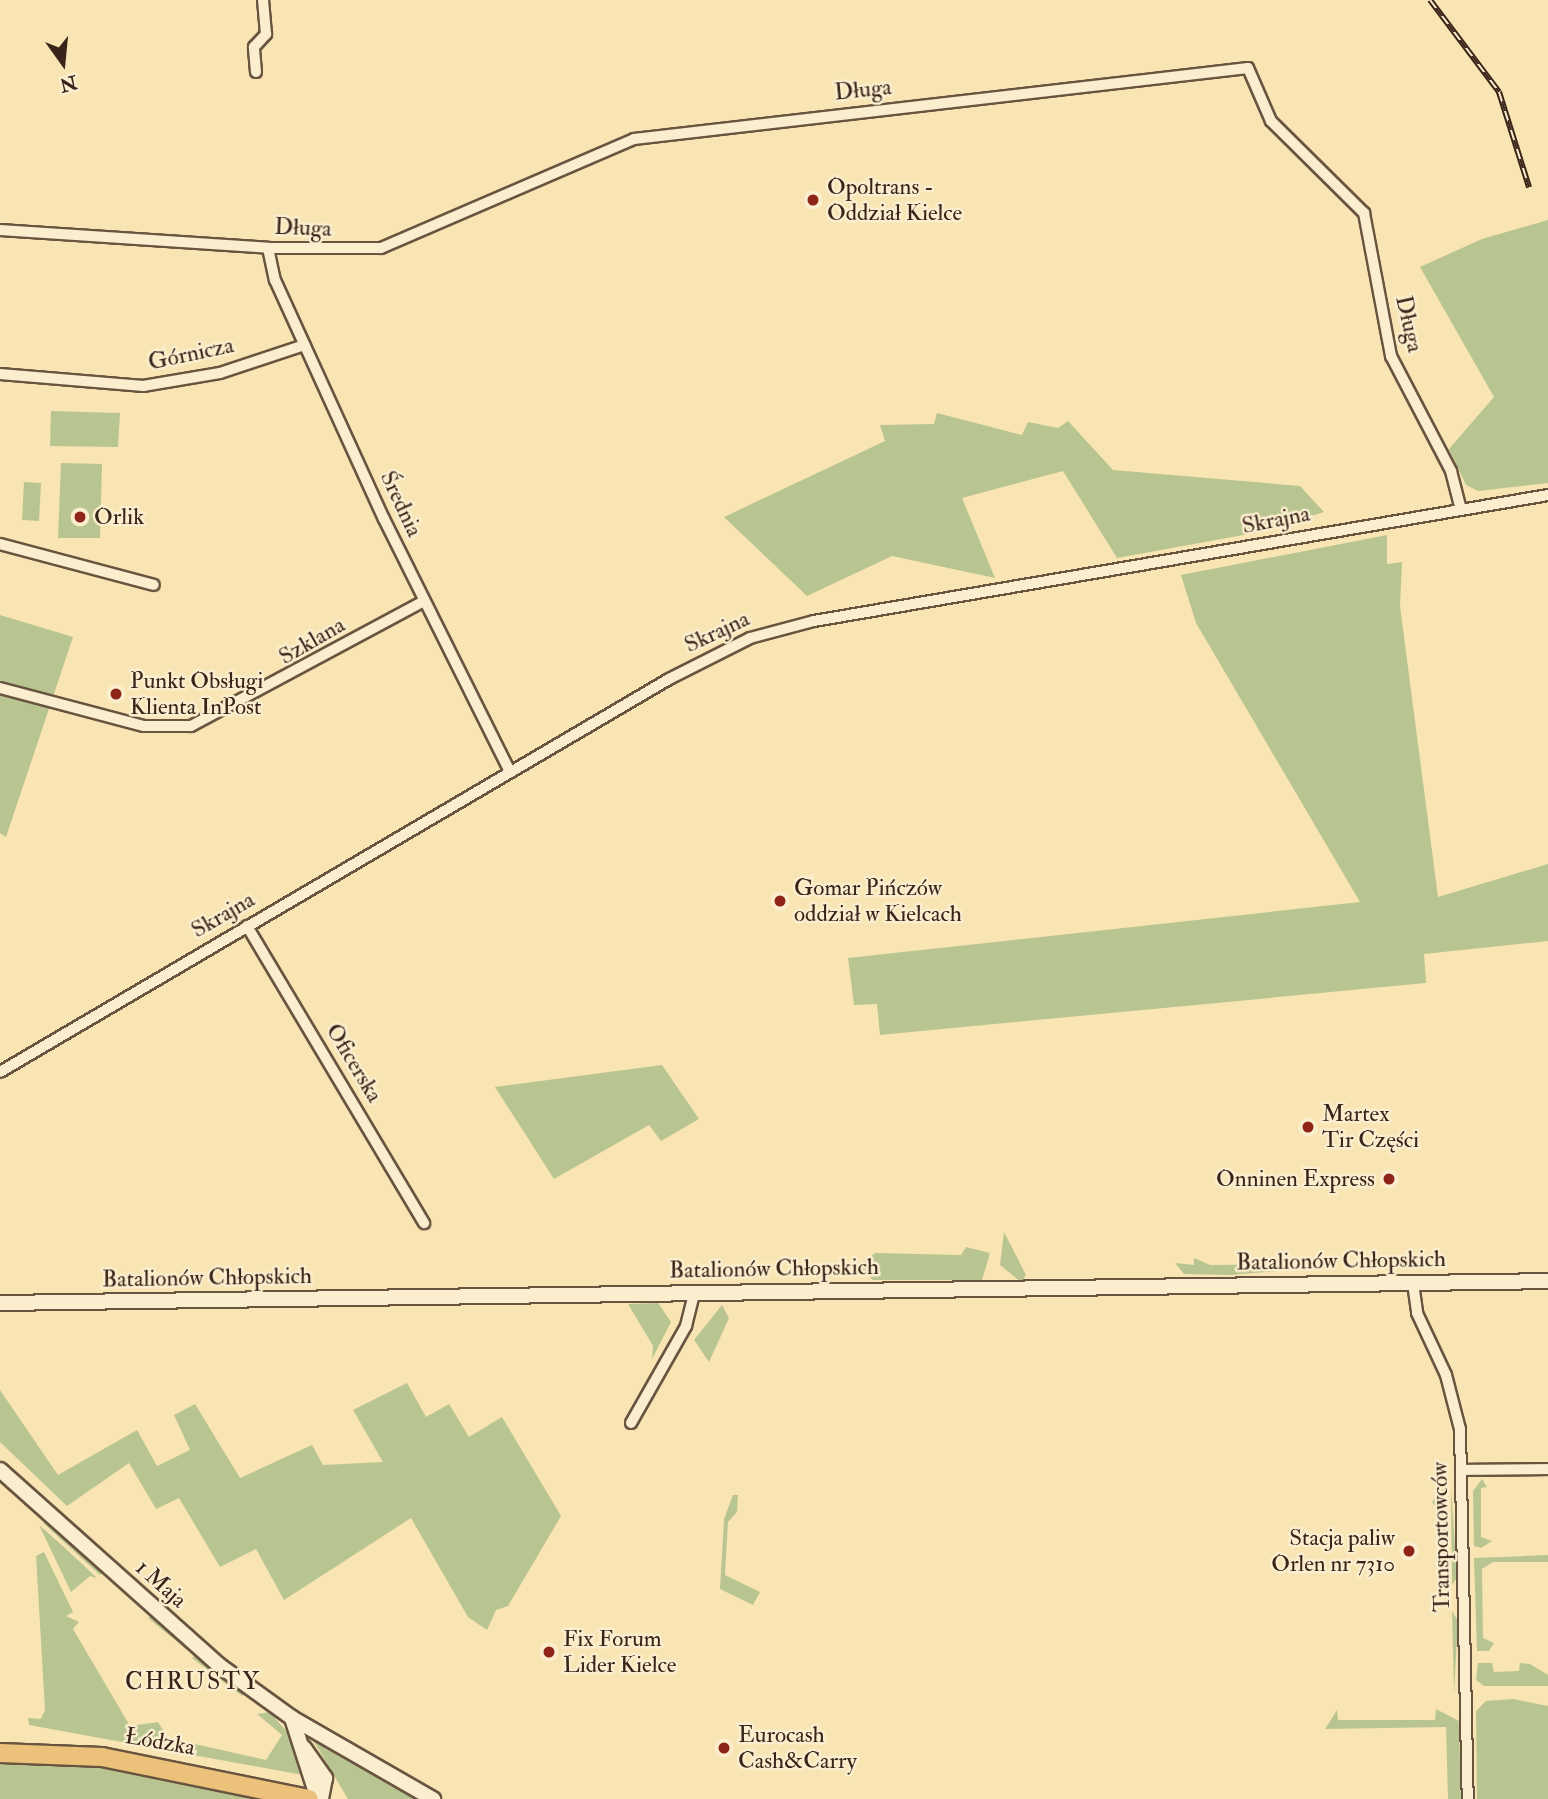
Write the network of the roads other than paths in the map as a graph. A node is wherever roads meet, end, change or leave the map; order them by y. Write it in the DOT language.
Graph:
graph roads {
  1 [pos="263,0"];
  2 [pos="256,72"];
  3 [pos="0,230"];
  4 [pos="268,248"];
  5 [pos="304,345"];
  6 [pos="0,374"];
  7 [pos="1548,495"];
  8 [pos="1461,510"];
  9 [pos="0,544"];
  10 [pos="154,585"];
  11 [pos="424,601"];
  12 [pos="0,688"];
  13 [pos="510,772"];
  14 [pos="247,926"];
  15 [pos="0,1072"];
  16 [pos="424,1223"];
  17 [pos="1548,1281"];
  18 [pos="1413,1283"];
  19 [pos="694,1293"];
  20 [pos="0,1303"];
  21 [pos="631,1423"];
  22 [pos="2,1468"];
  23 [pos="1548,1469"];
  24 [pos="1461,1470"];
  25 [pos="292,1718"];
  26 [pos="0,1753"];
  27 [pos="309,1799"];
  28 [pos="320,1799"];
  29 [pos="433,1799"];
  30 [pos="1468,1799"];
  1 -- 2 [label="street"];
  3 -- 4 [label="street, Długa"];
  4 -- 5 [label="street, Średnia"];
  4 -- 8 [label="street, Długa"];
  5 -- 6 [label="street, Górnicza"];
  5 -- 11 [label="street, Średnia"];
  7 -- 8 [label="street, Skrajna"];
  8 -- 13 [label="street, Skrajna"];
  9 -- 10 [label="street"];
  11 -- 12 [label="street, Szklana"];
  11 -- 13 [label="street, Średnia"];
  13 -- 14 [label="street, Skrajna"];
  14 -- 15 [label="street, Skrajna"];
  14 -- 16 [label="street, Oficerska"];
  17 -- 18 [label="street, Batalionów Chłopskich"];
  18 -- 19 [label="street, Batalionów Chłopskich"];
  18 -- 24 [label="street, Transportowców"];
  19 -- 20 [label="street, Batalionów Chłopskich"];
  19 -- 21 [label="street"];
  22 -- 25 [label="street, 1 Maja"];
  23 -- 24 [label="street"];
  24 -- 30 [label="street, Transportowców"];
  25 -- 28 [label="street"];
  25 -- 29 [label="street, 1 Maja"];
  26 -- 27 [label="main road, Łódzka"];
}
